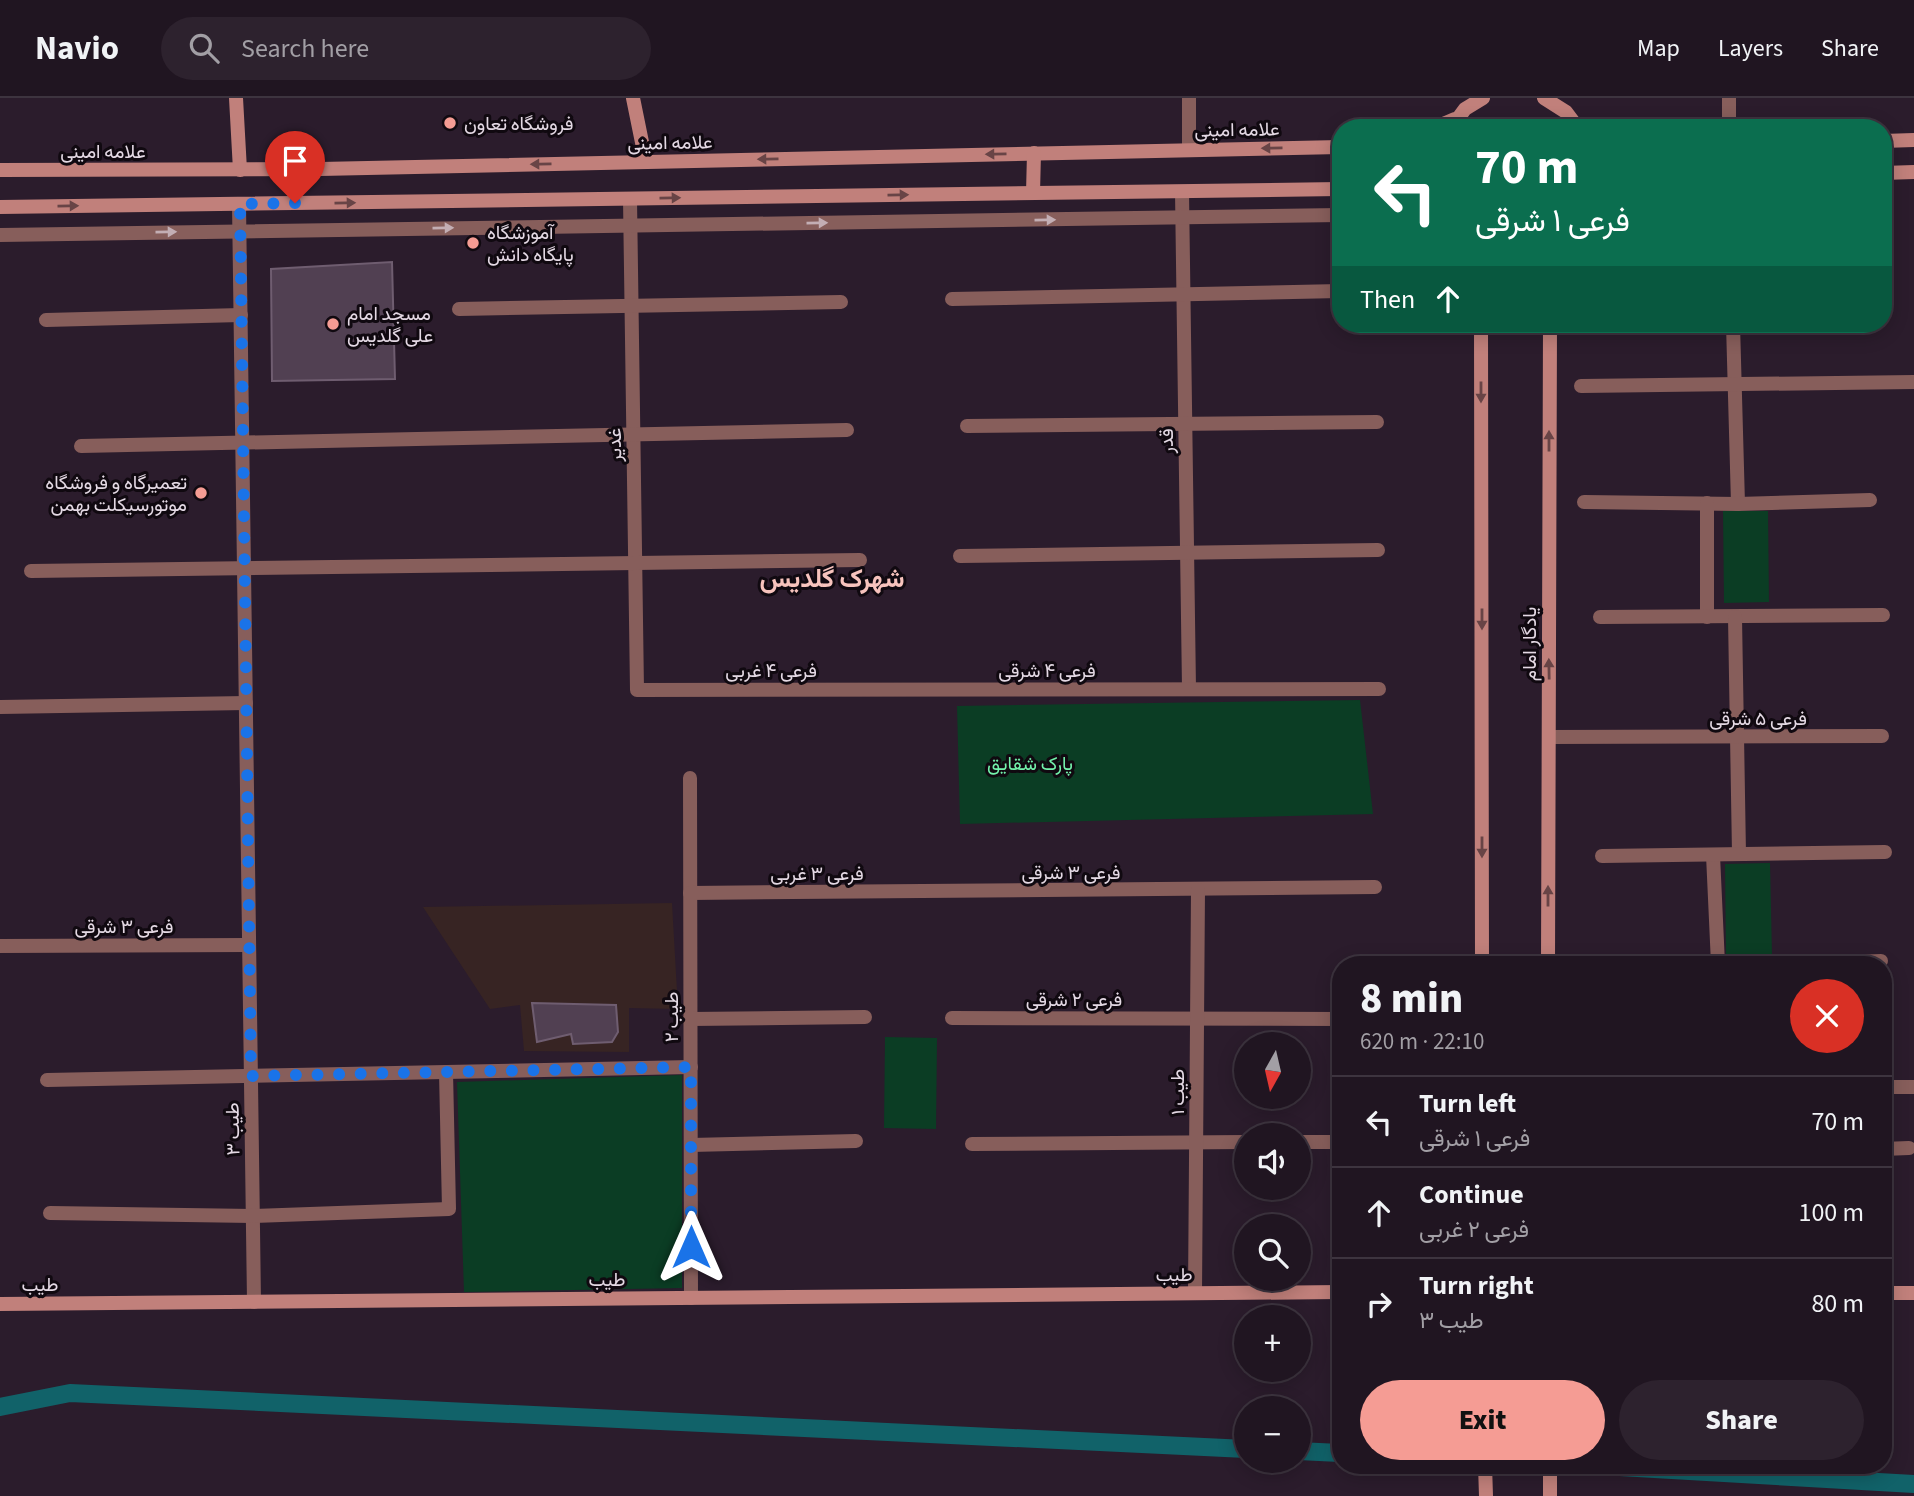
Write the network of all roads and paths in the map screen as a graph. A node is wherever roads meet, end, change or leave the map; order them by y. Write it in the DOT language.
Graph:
graph roads {
  1 [pos="236,98"];
  2 [pos="633,98"];
  3 [pos="1189,98"];
  4 [pos="1483,98"];
  5 [pos="1729,98"];
  6 [pos="1550,99"];
  7 [pos="1457,119"];
  8 [pos="1571,119"];
  9 [pos="1729,119"];
  10 [pos="1914,140"];
  11 [pos="1892,141"];
  12 [pos="1332,147"];
  13 [pos="1189,149"];
  14 [pos="1034,153"];
  15 [pos="646,162"];
  16 [pos="0,170"];
  17 [pos="240,170"];
  18 [pos="1914,172"];
  19 [pos="1892,173"];
  20 [pos="1332,190"];
  21 [pos="1182,192"];
  22 [pos="1033,193"];
  23 [pos="629,199"];
  24 [pos="240,204"];
  25 [pos="0,207"];
  26 [pos="1332,215"];
  27 [pos="1182,218"];
  28 [pos="630,226"];
  29 [pos="240,231"];
  30 [pos="0,235"];
  31 [pos="1332,291"];
  32 [pos="1184,295"];
  33 [pos="952,299"];
  34 [pos="841,302"];
  35 [pos="631,304"];
  36 [pos="459,309"];
  37 [pos="241,316"];
  38 [pos="46,320"];
  39 [pos="1481,333"];
  40 [pos="1550,333"];
  41 [pos="1733,333"];
  42 [pos="1914,382"];
  43 [pos="1735,383"];
  44 [pos="1581,386"];
  45 [pos="1377,422"];
  46 [pos="1185,424"];
  47 [pos="967,426"];
  48 [pos="847,430"];
  49 [pos="634,433"];
  50 [pos="243,442"];
  51 [pos="82,446"];
  52 [pos="1870,500"];
  53 [pos="1584,502"];
  54 [pos="1707,503"];
  55 [pos="1738,504"];
  56 [pos="1378,550"];
  57 [pos="1187,552"];
  58 [pos="960,556"];
  59 [pos="860,560"];
  60 [pos="635,562"];
  61 [pos="244,570"];
  62 [pos="31,571"];
  63 [pos="1883,615"];
  64 [pos="1600,617"];
  65 [pos="1707,617"];
  66 [pos="1735,617"];
  67 [pos="905,689"];
  68 [pos="1189,689"];
  69 [pos="1379,689"];
  70 [pos="638,690"];
  71 [pos="246,703"];
  72 [pos="0,707"];
  73 [pos="1882,736"];
  74 [pos="1549,737"];
  75 [pos="1736,737"];
  76 [pos="690,778"];
  77 [pos="1885,852"];
  78 [pos="1740,853"];
  79 [pos="1713,855"];
  80 [pos="1602,856"];
  81 [pos="1375,887"];
  82 [pos="1198,890"];
  83 [pos="944,892"];
  84 [pos="690,893"];
  85 [pos="249,944"];
  86 [pos="0,946"];
  87 [pos="1482,956"];
  88 [pos="1548,956"];
  89 [pos="1718,956"];
  90 [pos="865,1017"];
  91 [pos="952,1018"];
  92 [pos="1197,1018"];
  93 [pos="690,1019"];
  94 [pos="1332,1019"];
  95 [pos="691,1067"];
  96 [pos="446,1072"];
  97 [pos="251,1076"];
  98 [pos="47,1080"];
  99 [pos="1892,1087"];
  100 [pos="1914,1087"];
  101 [pos="856,1141"];
  102 [pos="1234,1142"];
  103 [pos="1311,1142"];
  104 [pos="1332,1142"];
  105 [pos="1196,1143"];
  106 [pos="972,1144"];
  107 [pos="691,1145"];
  108 [pos="1892,1149"];
  109 [pos="1909,1149"];
  110 [pos="50,1213"];
  111 [pos="253,1216"];
  112 [pos="1332,1292"];
  113 [pos="1195,1293"];
  114 [pos="1892,1293"];
  115 [pos="1914,1293"];
  116 [pos="691,1298"];
  117 [pos="254,1302"];
  118 [pos="0,1304"];
  119 [pos="1485,1474"];
  120 [pos="1550,1474"];
  121 [pos="1486,1496"];
  122 [pos="1550,1496"];
  1 -- 17 [label="main road"];
  2 -- 15 [label="main road"];
  3 -- 13 [label="street"];
  4 -- 7 [label="main road"];
  5 -- 9 [label="street"];
  6 -- 8 [label="main road"];
  10 -- 11 [label="main road"];
  12 -- 13 [label="main road, علامه امینی, one-way"];
  13 -- 14 [label="main road, علامه امینی"];
  14 -- 15 [label="main road, علامه امینی, one-way"];
  14 -- 22 [label="main road"];
  15 -- 17 [label="main road, علامه امینی, one-way"];
  16 -- 17 [label="main road, علامه امینی"];
  18 -- 19 [label="main road"];
  20 -- 21 [label="main road"];
  21 -- 22 [label="main road"];
  21 -- 27 [label="street, قدر"];
  23 -- 22 [label="main road, one-way"];
  24 -- 23 [label="main road, one-way"];
  23 -- 28 [label="street, غدیر"];
  25 -- 24 [label="main road, one-way"];
  24 -- 29 [label="street, طیب ۳"];
  26 -- 27 [label="street"];
  28 -- 27 [label="street, one-way"];
  27 -- 32 [label="street, قدر"];
  29 -- 28 [label="street, one-way"];
  28 -- 35 [label="street, غدیر"];
  30 -- 29 [label="street, one-way"];
  29 -- 37 [label="street, طیب ۳"];
  31 -- 32 [label="street"];
  32 -- 33 [label="street"];
  32 -- 46 [label="street, قدر"];
  34 -- 35 [label="street"];
  35 -- 36 [label="street"];
  35 -- 49 [label="street, غدیر"];
  37 -- 38 [label="street"];
  37 -- 50 [label="street, طیب ۳"];
  39 -- 87 [label="main road, one-way"];
  74 -- 40 [label="main road, یادگار امام, one-way"];
  41 -- 43 [label="street"];
  42 -- 43 [label="street"];
  43 -- 44 [label="street"];
  43 -- 55 [label="street"];
  45 -- 46 [label="street"];
  46 -- 47 [label="street"];
  46 -- 57 [label="street, قدر"];
  48 -- 49 [label="street"];
  49 -- 50 [label="street"];
  49 -- 60 [label="street, غدیر"];
  50 -- 51 [label="street"];
  50 -- 61 [label="street, طیب ۳"];
  52 -- 55 [label="street"];
  53 -- 54 [label="street"];
  54 -- 55 [label="street"];
  54 -- 65 [label="street"];
  56 -- 57 [label="street"];
  57 -- 58 [label="street"];
  57 -- 68 [label="street, قدر"];
  59 -- 60 [label="street"];
  60 -- 61 [label="street"];
  60 -- 70 [label="street, غدیر"];
  61 -- 62 [label="street"];
  61 -- 71 [label="street, طیب ۳"];
  63 -- 66 [label="street"];
  64 -- 65 [label="street"];
  65 -- 66 [label="street"];
  66 -- 75 [label="street"];
  67 -- 68 [label="street, فرعی ۴ شرقی"];
  67 -- 70 [label="street, فرعی ۴ غربی"];
  68 -- 69 [label="street"];
  71 -- 72 [label="street"];
  71 -- 85 [label="street, طیب ۳"];
  73 -- 75 [label="street, فرعی ۵ شرقی"];
  74 -- 75 [label="street, فرعی ۵ شرقی"];
  88 -- 74 [label="main road, یادگار امام, one-way"];
  75 -- 78 [label="street"];
  76 -- 84 [label="street, طیب ۲"];
  77 -- 78 [label="street"];
  78 -- 79 [label="street"];
  79 -- 80 [label="street"];
  79 -- 89 [label="street"];
  81 -- 82 [label="street"];
  82 -- 83 [label="street, فرعی ۳ شرقی"];
  82 -- 92 [label="street, طیب ۱"];
  83 -- 84 [label="street, فرعی ۳ غربی"];
  84 -- 93 [label="street, طیب ۲"];
  85 -- 86 [label="street, فرعی ۳ شرقی"];
  85 -- 97 [label="street, طیب ۳"];
  90 -- 93 [label="street"];
  91 -- 92 [label="street, فرعی ۲ شرقی"];
  92 -- 94 [label="street, فرعی ۲ شرقی"];
  92 -- 105 [label="street, طیب ۱"];
  93 -- 95 [label="street, طیب ۲"];
  95 -- 96 [label="street"];
  95 -- 107 [label="street, طیب ۲"];
  96 -- 97 [label="street"];
  96 -- 111 [label="street"];
  97 -- 98 [label="street"];
  97 -- 111 [label="street, طیب ۳"];
  99 -- 100 [label="street"];
  101 -- 107 [label="street"];
  102 -- 105 [label="street"];
  103 -- 104 [label="street"];
  105 -- 106 [label="street"];
  105 -- 113 [label="street, طیب ۱"];
  107 -- 116 [label="street, طیب ۲"];
  108 -- 109 [label="street"];
  110 -- 111 [label="street"];
  111 -- 117 [label="street, طیب ۳"];
  112 -- 113 [label="main road, طیب"];
  113 -- 116 [label="main road, طیب"];
  114 -- 115 [label="main road"];
  116 -- 117 [label="main road, طیب"];
  117 -- 118 [label="main road, طیب"];
  119 -- 121 [label="main road"];
  120 -- 122 [label="main road"];
}
